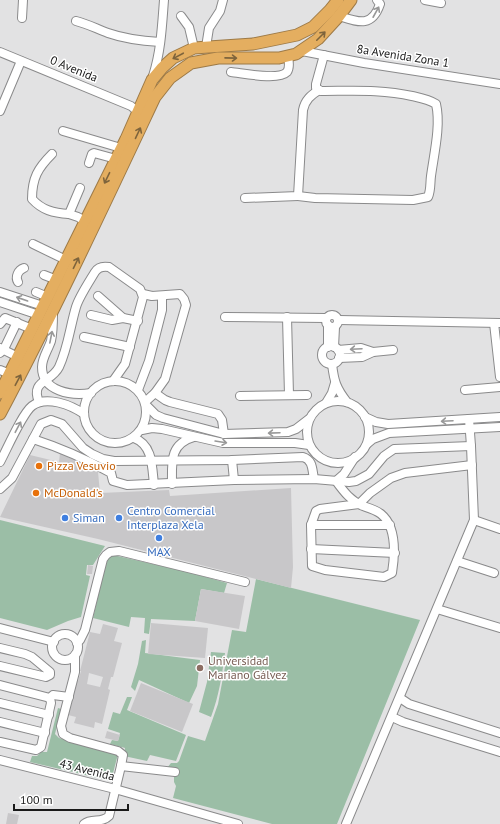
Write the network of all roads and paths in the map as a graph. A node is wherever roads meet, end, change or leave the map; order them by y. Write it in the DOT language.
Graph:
graph roads {
  1 [pos="23,0"];
  2 [pos="224,0"];
  3 [pos="338,0"];
  4 [pos="351,0"];
  5 [pos="377,0"];
  6 [pos="425,0"];
  7 [pos="162,1"];
  8 [pos="440,3"];
  9 [pos="181,16"];
  10 [pos="340,16"];
  11 [pos="22,18"];
  12 [pos="76,21"];
  13 [pos="298,35"];
  14 [pos="284,38"];
  15 [pos="160,42"];
  16 [pos="206,47"];
  17 [pos="194,48"];
  18 [pos="302,51"];
  19 [pos="0,52"];
  20 [pos="324,55"];
  21 [pos="288,57"];
  22 [pos="21,61"];
  23 [pos="231,72"];
  24 [pos="152,80"];
  25 [pos="500,84"];
  26 [pos="319,90"];
  27 [pos="0,111"];
  28 [pos="137,111"];
  29 [pos="63,131"];
  30 [pos="121,148"];
  31 [pos="52,154"];
  32 [pos="116,160"];
  33 [pos="89,163"];
  34 [pos="80,188"];
  35 [pos="298,196"];
  36 [pos="245,198"];
  37 [pos="69,214"];
  38 [pos="85,221"];
  39 [pos="33,244"];
  40 [pos="66,260"];
  41 [pos="24,268"];
  42 [pos="44,275"];
  43 [pos="57,280"];
  44 [pos="18,282"];
  45 [pos="0,292"];
  46 [pos="36,292"];
  47 [pos="143,294"];
  48 [pos="98,296"];
  49 [pos="162,296"];
  50 [pos="0,302"];
  51 [pos="46,307"];
  52 [pos="91,315"];
  53 [pos="225,317"];
  54 [pos="123,318"];
  55 [pos="287,318"];
  56 [pos="138,321"];
  57 [pos="17,322"];
  58 [pos="332,323"];
  59 [pos="497,323"];
  60 [pos="0,324"];
  61 [pos="32,329"];
  62 [pos="84,337"];
  63 [pos="130,347"];
  64 [pos="1,350"];
  65 [pos="393,350"];
  66 [pos="335,351"];
  67 [pos="18,357"];
  68 [pos="126,364"];
  69 [pos="332,364"];
  70 [pos="5,372"];
  71 [pos="500,377"];
  72 [pos="46,380"];
  73 [pos="113,381"];
  74 [pos="335,383"];
  75 [pos="130,384"];
  76 [pos="500,388"];
  77 [pos="138,390"];
  78 [pos="465,390"];
  79 [pos="91,393"];
  80 [pos="155,393"];
  81 [pos="0,394"];
  82 [pos="289,395"];
  83 [pos="307,395"];
  84 [pos="240,396"];
  85 [pos="39,402"];
  86 [pos="347,402"];
  87 [pos="326,403"];
  88 [pos="145,404"];
  89 [pos="0,414"];
  90 [pos="84,414"];
  91 [pos="365,417"];
  92 [pos="500,418"];
  93 [pos="309,419"];
  94 [pos="469,420"];
  95 [pos="500,427"];
  96 [pos="470,429"];
  97 [pos="142,430"];
  98 [pos="224,434"];
  99 [pos="194,437"];
  100 [pos="134,438"];
  101 [pos="33,439"];
  102 [pos="367,444"];
  103 [pos="309,445"];
  104 [pos="471,446"];
  105 [pos="355,457"];
  106 [pos="232,460"];
  107 [pos="151,461"];
  108 [pos="0,462"];
  109 [pos="172,462"];
  110 [pos="472,465"];
  111 [pos="314,479"];
  112 [pos="234,480"];
  113 [pos="336,481"];
  114 [pos="172,484"];
  115 [pos="154,485"];
  116 [pos="0,489"];
  117 [pos="359,504"];
  118 [pos="474,520"];
  119 [pos="311,525"];
  120 [pos="390,525"];
  121 [pos="500,529"];
  122 [pos="311,549"];
  123 [pos="395,553"];
  124 [pos="457,561"];
  125 [pos="494,573"];
  126 [pos="245,582"];
  127 [pos="437,609"];
  128 [pos="0,628"];
  129 [pos="500,628"];
  130 [pos="0,633"];
  131 [pos="77,642"];
  132 [pos="53,644"];
  133 [pos="0,648"];
  134 [pos="75,655"];
  135 [pos="0,666"];
  136 [pos="0,685"];
  137 [pos="69,697"];
  138 [pos="50,698"];
  139 [pos="400,698"];
  140 [pos="0,703"];
  141 [pos="49,715"];
  142 [pos="392,717"];
  143 [pos="0,722"];
  144 [pos="44,733"];
  145 [pos="500,733"];
  146 [pos="0,742"];
  147 [pos="500,752"];
  148 [pos="0,760"];
  149 [pos="121,766"];
  150 [pos="175,772"];
  151 [pos="115,790"];
  152 [pos="84,824"];
  153 [pos="238,824"];
  154 [pos="346,824"];
  1 -- 11 [label="street"];
  2 -- 16 [label="street"];
  3 -- 13 [label="highway"];
  4 -- 10 [label="highway"];
  10 -- 5 [label="street, one-way"];
  6 -- 8 [label="street"];
  7 -- 15 [label="street"];
  9 -- 17 [label="street"];
  18 -- 10 [label="highway, one-way"];
  12 -- 15 [label="street"];
  13 -- 14 [label="highway"];
  13 -- 18 [label="highway"];
  14 -- 16 [label="highway"];
  14 -- 21 [label="highway"];
  15 -- 24 [label="street"];
  16 -- 17 [label="highway"];
  17 -- 24 [label="highway, one-way"];
  18 -- 20 [label="street, 8a Avenida Zona 1"];
  18 -- 21 [label="highway"];
  19 -- 22 [label="street, 0 Avenida"];
  20 -- 25 [label="street, 8a Avenida Zona 1"];
  20 -- 26 [label="street"];
  21 -- 23 [label="street"];
  51 -- 21 [label="highway, one-way"];
  22 -- 27 [label="street"];
  22 -- 28 [label="street, 0 Avenida"];
  24 -- 28 [label="highway"];
  26 -- 35 [label="street"];
  26 -- 35 [label="street"];
  28 -- 30 [label="highway"];
  29 -- 30 [label="street"];
  30 -- 32 [label="highway"];
  31 -- 37 [label="street"];
  32 -- 33 [label="street"];
  32 -- 38 [label="highway, one-way"];
  34 -- 37 [label="street"];
  35 -- 36 [label="street"];
  37 -- 38 [label="street"];
  38 -- 40 [label="highway"];
  39 -- 40 [label="street"];
  40 -- 43 [label="highway"];
  41 -- 44 [label="street"];
  42 -- 43 [label="street"];
  43 -- 51 [label="highway"];
  51 -- 45 [label="street, one-way"];
  46 -- 51 [label="street"];
  47 -- 49 [label="street"];
  47 -- 56 [label="street"];
  47 -- 72 [label="street"];
  48 -- 54 [label="street"];
  49 -- 77 [label="street"];
  49 -- 80 [label="street"];
  50 -- 51 [label="street"];
  51 -- 61 [label="highway"];
  72 -- 51 [label="street, one-way"];
  89 -- 51 [label="highway, one-way"];
  52 -- 54 [label="street"];
  53 -- 55 [label="street"];
  54 -- 56 [label="street"];
  55 -- 58 [label="street"];
  55 -- 82 [label="street"];
  56 -- 63 [label="street"];
  57 -- 60 [label="street"];
  57 -- 61 [label="street"];
  57 -- 64 [label="street"];
  58 -- 59 [label="street"];
  58 -- 66 [label="street"];
  59 -- 71 [label="street"];
  61 -- 67 [label="highway"];
  62 -- 63 [label="street"];
  63 -- 68 [label="street"];
  64 -- 67 [label="street"];
  65 -- 66 [label="street"];
  66 -- 69 [label="street"];
  66 -- 69 [label="street"];
  67 -- 70 [label="highway"];
  68 -- 73 [label="street"];
  68 -- 75 [label="street"];
  69 -- 74 [label="street"];
  70 -- 81 [label="highway"];
  72 -- 79 [label="street"];
  72 -- 85 [label="street"];
  73 -- 75 [label="street"];
  73 -- 79 [label="street"];
  74 -- 86 [label="street"];
  74 -- 87 [label="street"];
  75 -- 77 [label="street"];
  76 -- 78 [label="street"];
  77 -- 88 [label="street"];
  79 -- 90 [label="street"];
  80 -- 88 [label="street"];
  80 -- 98 [label="street"];
  82 -- 83 [label="street"];
  82 -- 84 [label="street"];
  85 -- 90 [label="street"];
  108 -- 85 [label="street, one-way"];
  86 -- 87 [label="street"];
  86 -- 91 [label="street"];
  87 -- 93 [label="street"];
  88 -- 97 [label="street"];
  88 -- 98 [label="street"];
  90 -- 100 [label="street"];
  94 -- 91 [label="street, one-way"];
  91 -- 102 [label="street"];
  92 -- 94 [label="street"];
  93 -- 98 [label="street, one-way"];
  93 -- 103 [label="street"];
  94 -- 96 [label="street"];
  95 -- 96 [label="street"];
  96 -- 102 [label="street"];
  96 -- 104 [label="street"];
  97 -- 99 [label="street"];
  97 -- 100 [label="street"];
  99 -- 103 [label="street, one-way"];
  99 -- 109 [label="street"];
  100 -- 107 [label="street"];
  101 -- 107 [label="street"];
  101 -- 115 [label="street"];
  101 -- 116 [label="street"];
  102 -- 105 [label="street"];
  103 -- 105 [label="street"];
  104 -- 110 [label="street"];
  104 -- 113 [label="street"];
  105 -- 113 [label="street"];
  106 -- 109 [label="street"];
  106 -- 111 [label="street"];
  106 -- 112 [label="street"];
  107 -- 109 [label="street"];
  107 -- 115 [label="street"];
  109 -- 114 [label="street"];
  110 -- 117 [label="street"];
  110 -- 118 [label="street"];
  111 -- 112 [label="street"];
  111 -- 113 [label="street"];
  112 -- 114 [label="street"];
  113 -- 117 [label="street"];
  114 -- 115 [label="street"];
  117 -- 119 [label="street"];
  117 -- 120 [label="street"];
  118 -- 121 [label="street"];
  118 -- 124 [label="street"];
  119 -- 120 [label="street"];
  119 -- 122 [label="street"];
  120 -- 123 [label="street"];
  122 -- 123 [label="street"];
  122 -- 123 [label="street"];
  124 -- 125 [label="street"];
  124 -- 127 [label="street"];
  126 -- 131 [label="street"];
  127 -- 129 [label="street"];
  127 -- 139 [label="street"];
  128 -- 132 [label="street"];
  130 -- 132 [label="street"];
  131 -- 132 [label="street"];
  131 -- 134 [label="street"];
  132 -- 134 [label="street"];
  133 -- 135 [label="street"];
  134 -- 137 [label="street"];
  136 -- 138 [label="street"];
  137 -- 138 [label="street"];
  137 -- 149 [label="street"];
  138 -- 141 [label="street"];
  139 -- 142 [label="street"];
  139 -- 145 [label="street"];
  140 -- 141 [label="street"];
  141 -- 144 [label="street"];
  142 -- 147 [label="street"];
  142 -- 154 [label="street"];
  143 -- 144 [label="street"];
  144 -- 146 [label="street"];
  148 -- 151 [label="street, 43 Avenida"];
  149 -- 150 [label="street"];
  149 -- 151 [label="street"];
  151 -- 152 [label="street"];
  151 -- 153 [label="street, 43 Avenida"];
}
